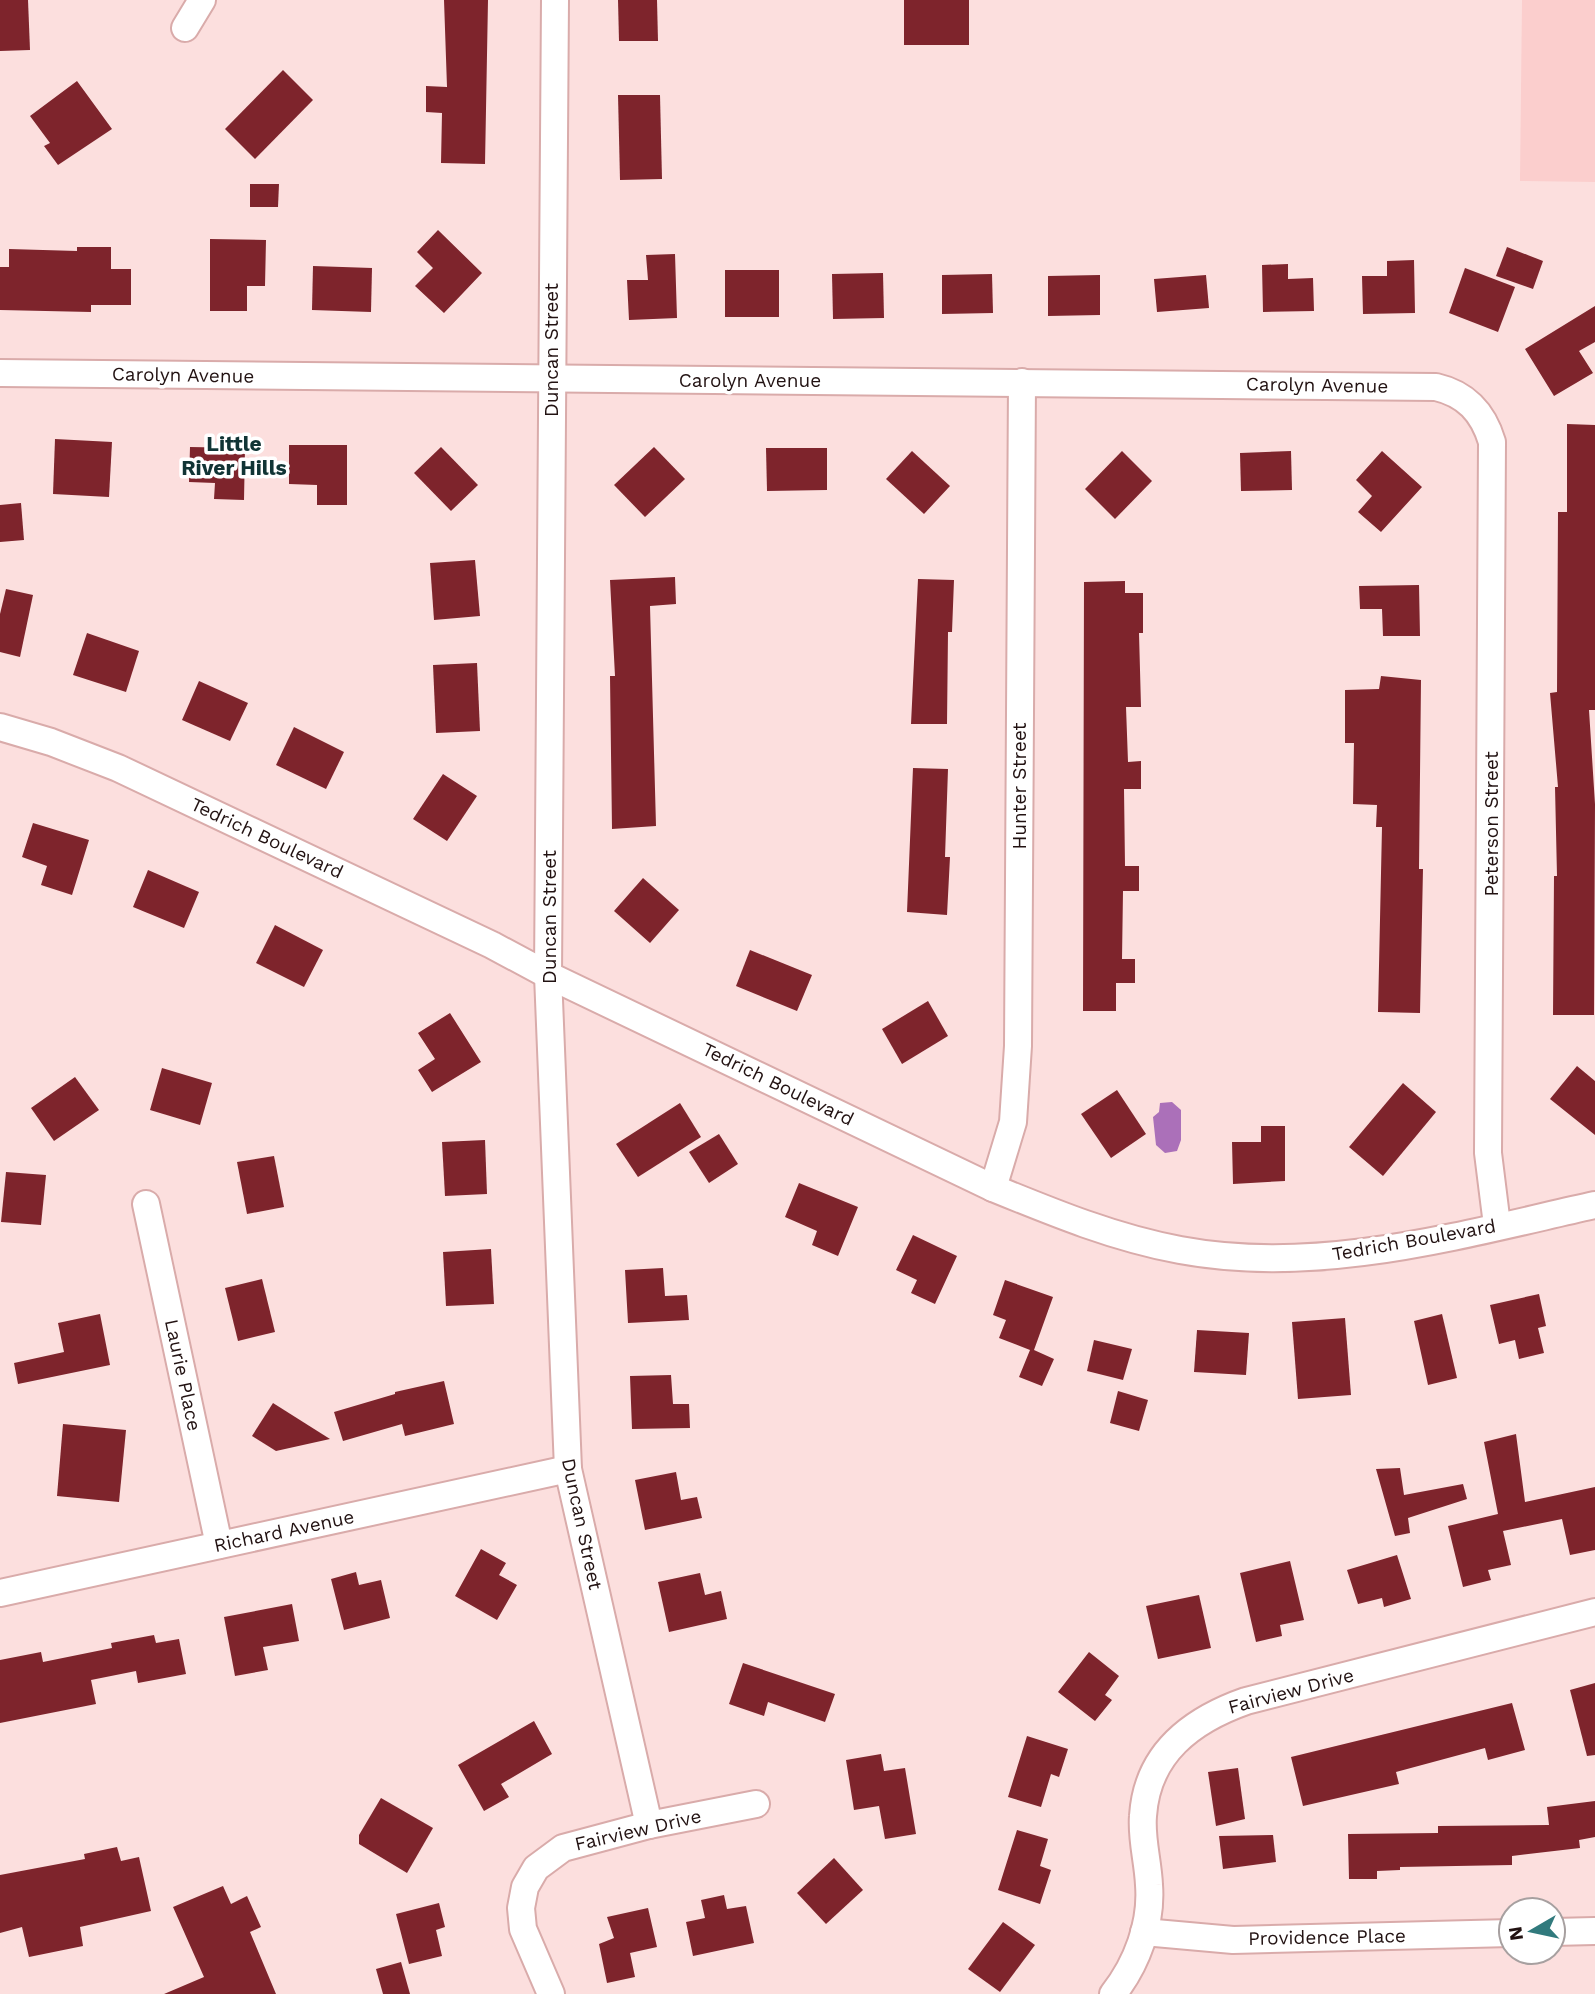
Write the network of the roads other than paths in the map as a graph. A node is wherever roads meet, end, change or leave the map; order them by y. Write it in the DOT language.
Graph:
graph roads {
  1 [pos="202,0"];
  2 [pos="555,0"];
  3 [pos="185,28"];
  4 [pos="0,373"];
  5 [pos="550,379"];
  6 [pos="1022,382"];
  7 [pos="1486,422"];
  8 [pos="0,727"];
  9 [pos="548,975"];
  10 [pos="993,1188"];
  11 [pos="146,1205"];
  12 [pos="1595,1205"];
  13 [pos="1497,1225"];
  14 [pos="568,1469"];
  15 [pos="219,1545"];
  16 [pos="0,1593"];
  17 [pos="1595,1612"];
  18 [pos="756,1804"];
  19 [pos="649,1825"];
  20 [pos="1595,1931"];
  21 [pos="1144,1932"];
  22 [pos="1567,1932"];
  23 [pos="1497,1933"];
  24 [pos="551,1994"];
  25 [pos="1113,1994"];
  1 -- 3 [label="street"];
  2 -- 5 [label="street, Duncan Street"];
  4 -- 5 [label="street, Carolyn Avenue"];
  5 -- 6 [label="street, Carolyn Avenue"];
  5 -- 9 [label="street, Duncan Street"];
  6 -- 7 [label="street, Carolyn Avenue"];
  6 -- 10 [label="street, Hunter Street"];
  7 -- 13 [label="street, Peterson Street"];
  8 -- 9 [label="street, Tedrich Boulevard"];
  9 -- 10 [label="street, Tedrich Boulevard"];
  9 -- 14 [label="street, Duncan Street"];
  10 -- 13 [label="street, Tedrich Boulevard"];
  11 -- 15 [label="street, Laurie Place"];
  12 -- 13 [label="street, Tedrich Boulevard"];
  14 -- 15 [label="street, Richard Avenue"];
  14 -- 19 [label="street, Duncan Street"];
  15 -- 16 [label="street, Richard Avenue"];
  17 -- 21 [label="street, Fairview Drive"];
  18 -- 19 [label="street, Fairview Drive"];
  19 -- 24 [label="street, Fairview Drive"];
  20 -- 22 [label="street"];
  21 -- 23 [label="street, Providence Place"];
  21 -- 25 [label="street, Fairview Drive"];
}
